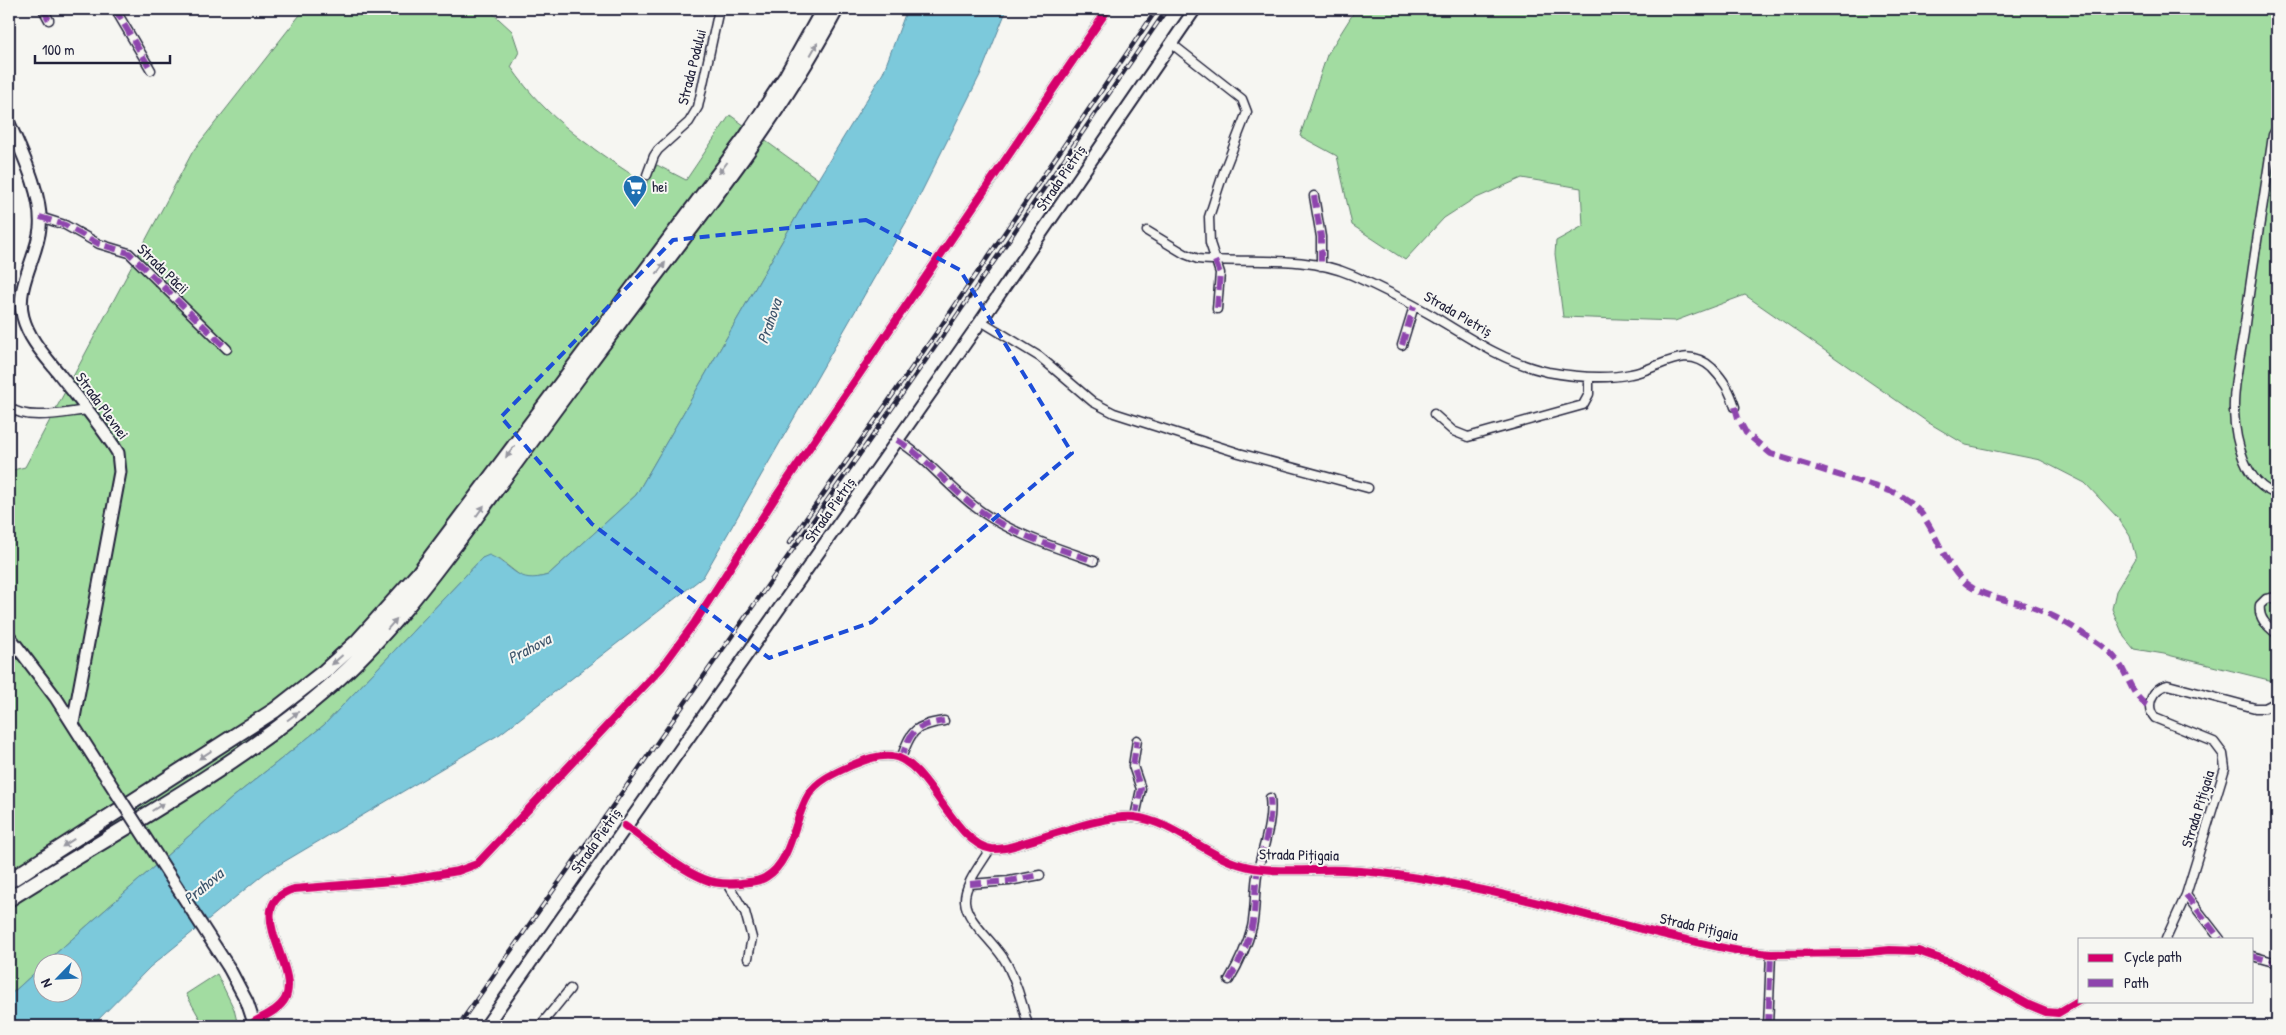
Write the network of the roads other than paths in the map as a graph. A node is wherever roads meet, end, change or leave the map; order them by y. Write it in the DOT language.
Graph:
graph roads {
  1 [pos="43,9"];
  2 [pos="115,9"];
  3 [pos="719,9"];
  4 [pos="824,9"];
  5 [pos="836,9"];
  6 [pos="1108,9"];
  7 [pos="1195,9"];
  8 [pos="49,20"];
  9 [pos="1172,44"];
  10 [pos="151,70"];
  11 [pos="9,123"];
  12 [pos="2277,128"];
  13 [pos="648,175"];
  14 [pos="1314,196"];
  15 [pos="40,217"];
  16 [pos="1147,231"];
  17 [pos="1215,260"];
  18 [pos="1321,266"];
  19 [pos="1414,306"];
  20 [pos="1217,309"];
  21 [pos="981,321"];
  22 [pos="1402,345"];
  23 [pos="227,349"];
  24 [pos="1589,377"];
  25 [pos="1735,407"];
  26 [pos="9,408"];
  27 [pos="88,410"];
  28 [pos="1434,414"];
  29 [pos="897,440"];
  30 [pos="1368,488"];
  31 [pos="2277,494"];
  32 [pos="1094,561"];
  33 [pos="2277,596"];
  34 [pos="2277,634"];
  35 [pos="9,636"];
  36 [pos="2277,702"];
  37 [pos="944,721"];
  38 [pos="73,723"];
  39 [pos="1138,740"];
  40 [pos="901,759"];
  41 [pos="1270,798"];
  42 [pos="1135,817"];
  43 [pos="625,826"];
  44 [pos="990,849"];
  45 [pos="1259,869"];
  46 [pos="1040,875"];
  47 [pos="9,881"];
  48 [pos="728,884"];
  49 [pos="970,884"];
  50 [pos="2186,895"];
  51 [pos="9,899"];
  52 [pos="2166,938"];
  53 [pos="2219,938"];
  54 [pos="1771,954"];
  55 [pos="2254,957"];
  56 [pos="748,958"];
  57 [pos="2277,963"];
  58 [pos="1229,980"];
  59 [pos="570,989"];
  60 [pos="2078,1001"];
  61 [pos="254,1024"];
  62 [pos="486,1026"];
  63 [pos="540,1026"];
  64 [pos="1028,1026"];
  65 [pos="1768,1026"];
  1 -- 8 [label="street"];
  2 -- 10 [label="street"];
  3 -- 13 [label="street, Strada Podului"];
  4 -- 47 [label="highway, one-way"];
  51 -- 5 [label="highway, one-way"];
  6 -- 61 [label="street"];
  7 -- 9 [label="main road, Strada Pietriș"];
  9 -- 17 [label="street"];
  9 -- 21 [label="main road, Strada Pietriș"];
  11 -- 15 [label="main road, Strada Plevnei"];
  12 -- 31 [label="street"];
  14 -- 18 [label="street"];
  15 -- 23 [label="street, Strada Păcii"];
  15 -- 27 [label="main road, Strada Plevnei"];
  16 -- 17 [label="street, Strada Pietriș"];
  17 -- 18 [label="street, Strada Pietriș"];
  17 -- 20 [label="street"];
  18 -- 19 [label="street, Strada Pietriș"];
  19 -- 22 [label="street"];
  19 -- 24 [label="street, Strada Pietriș"];
  21 -- 29 [label="main road, Strada Pietriș"];
  21 -- 30 [label="street"];
  24 -- 25 [label="street, Strada Pietriș"];
  24 -- 28 [label="street"];
  26 -- 27 [label="street"];
  27 -- 38 [label="main road, Strada Plevnei"];
  29 -- 32 [label="street"];
  29 -- 43 [label="main road, Strada Pietriș"];
  33 -- 34 [label="street"];
  35 -- 38 [label="main road"];
  36 -- 50 [label="street, Strada Pițigaia"];
  37 -- 40 [label="street"];
  38 -- 61 [label="main road, bridge"];
  39 -- 42 [label="street"];
  40 -- 44 [label="street"];
  40 -- 48 [label="street"];
  41 -- 45 [label="street"];
  42 -- 44 [label="street, Strada Pițigaia"];
  42 -- 45 [label="street, Strada Pițigaia"];
  43 -- 48 [label="street"];
  43 -- 62 [label="main road, Strada Pietriș"];
  44 -- 49 [label="street"];
  45 -- 54 [label="street, Strada Pițigaia"];
  45 -- 58 [label="street"];
  46 -- 49 [label="street"];
  48 -- 56 [label="street"];
  49 -- 64 [label="street"];
  50 -- 52 [label="street, Strada Pițigaia"];
  50 -- 53 [label="street"];
  54 -- 60 [label="street, Strada Pițigaia"];
  54 -- 65 [label="street"];
  55 -- 57 [label="street"];
  59 -- 63 [label="street"];
}
